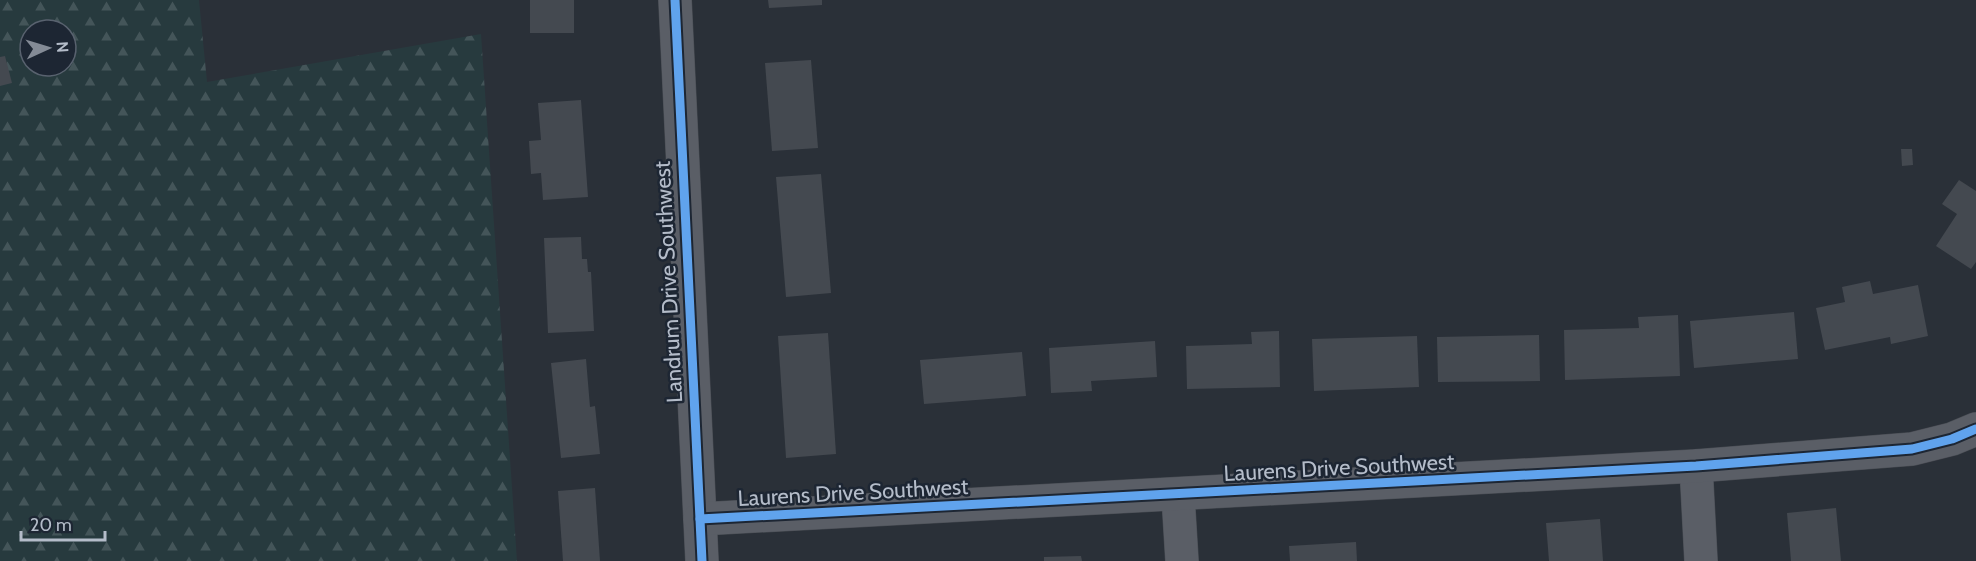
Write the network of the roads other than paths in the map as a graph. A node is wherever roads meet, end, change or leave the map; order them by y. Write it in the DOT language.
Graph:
graph roads {
  1 [pos="675,0"];
  2 [pos="1976,429"];
  3 [pos="1696,466"];
  4 [pos="1178,496"];
  5 [pos="700,519"];
  6 [pos="702,561"];
  7 [pos="1182,561"];
  8 [pos="1701,561"];
  1 -- 5 [label="street, Landrum Drive Southwest"];
  2 -- 3 [label="street, Laurens Drive Southwest"];
  3 -- 4 [label="street, Laurens Drive Southwest"];
  3 -- 8 [label="street"];
  4 -- 5 [label="street, Laurens Drive Southwest"];
  4 -- 7 [label="street"];
  5 -- 6 [label="street, Landrum Drive Southwest"];
}
